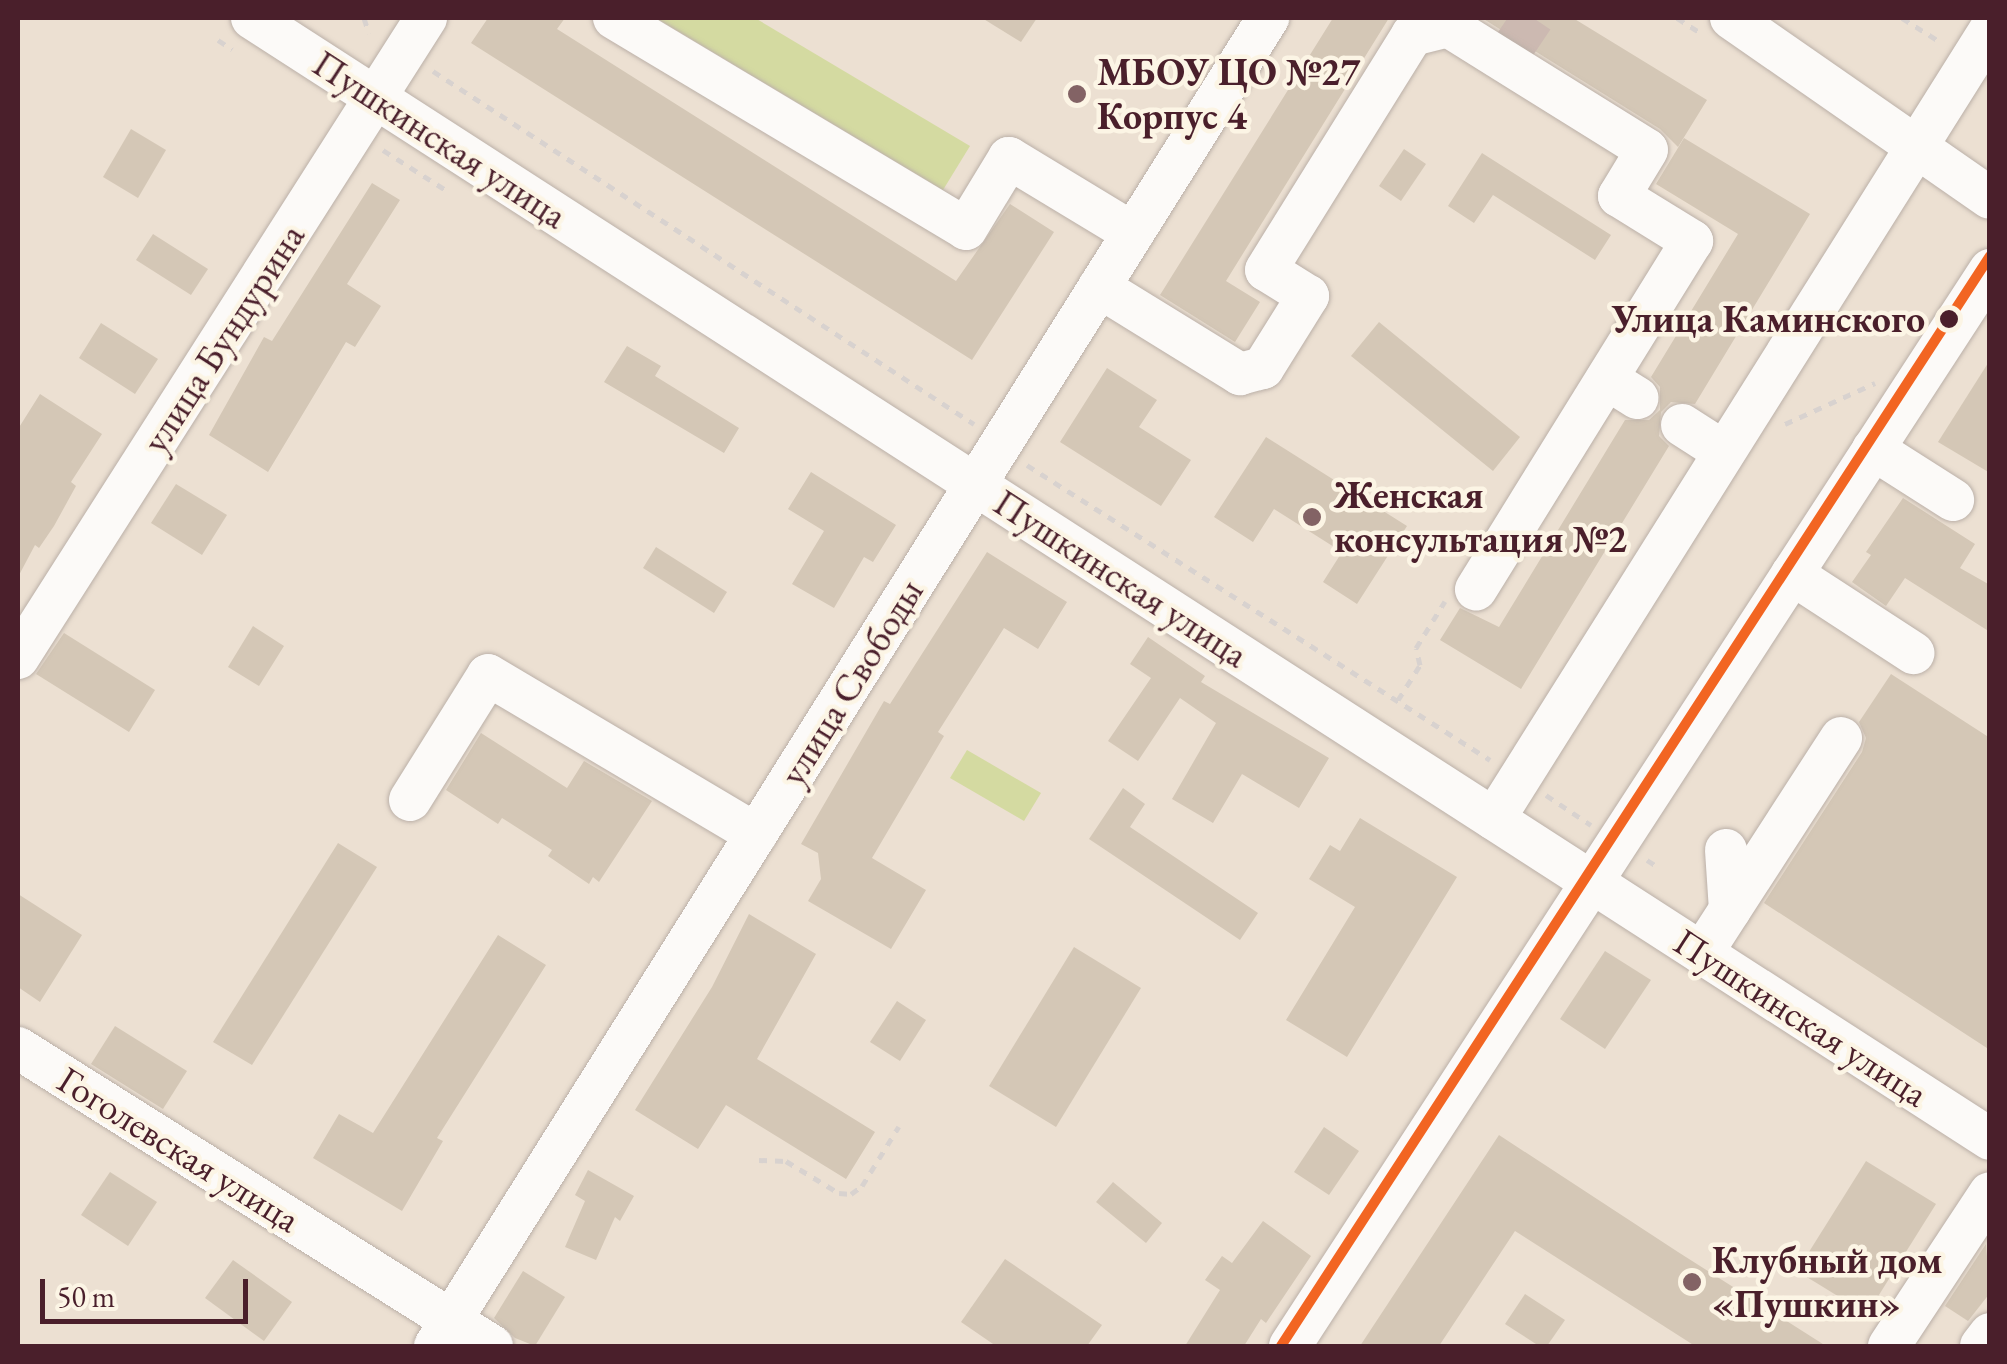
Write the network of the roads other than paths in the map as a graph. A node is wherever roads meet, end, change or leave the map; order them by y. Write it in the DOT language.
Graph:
graph roads {
  1 [pos="252,18"];
  2 [pos="426,18"];
  3 [pos="614,18"];
  4 [pos="1268,18"];
  5 [pos="1731,18"];
  6 [pos="1990,30"];
  7 [pos="378,98"];
  8 [pos="1916,147"];
  9 [pos="1990,198"];
  10 [pos="1133,233"];
  11 [pos="1990,270"];
  12 [pos="1099,287"];
  13 [pos="1682,425"];
  14 [pos="1874,449"];
  15 [pos="1724,452"];
  16 [pos="976,484"];
  17 [pos="1953,500"];
  18 [pos="1792,574"];
  19 [pos="1476,590"];
  20 [pos="1913,653"];
  21 [pos="18,658"];
  22 [pos="1842,738"];
  23 [pos="410,800"];
  24 [pos="1494,819"];
  25 [pos="756,834"];
  26 [pos="1726,850"];
  27 [pos="1592,882"];
  28 [pos="1730,910"];
  29 [pos="1702,954"];
  30 [pos="18,1051"];
  31 [pos="1990,1139"];
  32 [pos="1990,1193"];
  33 [pos="443,1333"];
  34 [pos="1990,1334"];
  35 [pos="492,1346"];
  36 [pos="1290,1346"];
  37 [pos="1889,1346"];
  38 [pos="1982,1346"];
  1 -- 7 [label="street, Пушкинская улица"];
  2 -- 7 [label="street, улица Бундурина"];
  3 -- 10 [label="street"];
  4 -- 10 [label="street, улица Свободы"];
  5 -- 8 [label="street"];
  6 -- 8 [label="street"];
  7 -- 16 [label="street, Пушкинская улица"];
  7 -- 21 [label="street, улица Бундурина"];
  8 -- 9 [label="street"];
  8 -- 15 [label="street"];
  10 -- 12 [label="street, улица Свободы"];
  11 -- 14 [label="street"];
  12 -- 16 [label="street, улица Свободы"];
  12 -- 19 [label="street"];
  13 -- 15 [label="street"];
  14 -- 17 [label="street"];
  14 -- 18 [label="street"];
  15 -- 24 [label="street"];
  16 -- 24 [label="street, Пушкинская улица"];
  16 -- 25 [label="street, улица Свободы"];
  18 -- 20 [label="street"];
  18 -- 27 [label="street"];
  22 -- 28 [label="street"];
  23 -- 25 [label="street"];
  24 -- 27 [label="street, Пушкинская улица"];
  25 -- 33 [label="street, улица Свободы"];
  26 -- 28 [label="street"];
  27 -- 29 [label="street, Пушкинская улица"];
  27 -- 36 [label="street"];
  28 -- 29 [label="street"];
  29 -- 31 [label="street, Пушкинская улица"];
  30 -- 33 [label="street, Гоголевская улица"];
  32 -- 37 [label="street"];
  33 -- 35 [label="street, Гоголевская улица"];
  34 -- 38 [label="street"];
}
